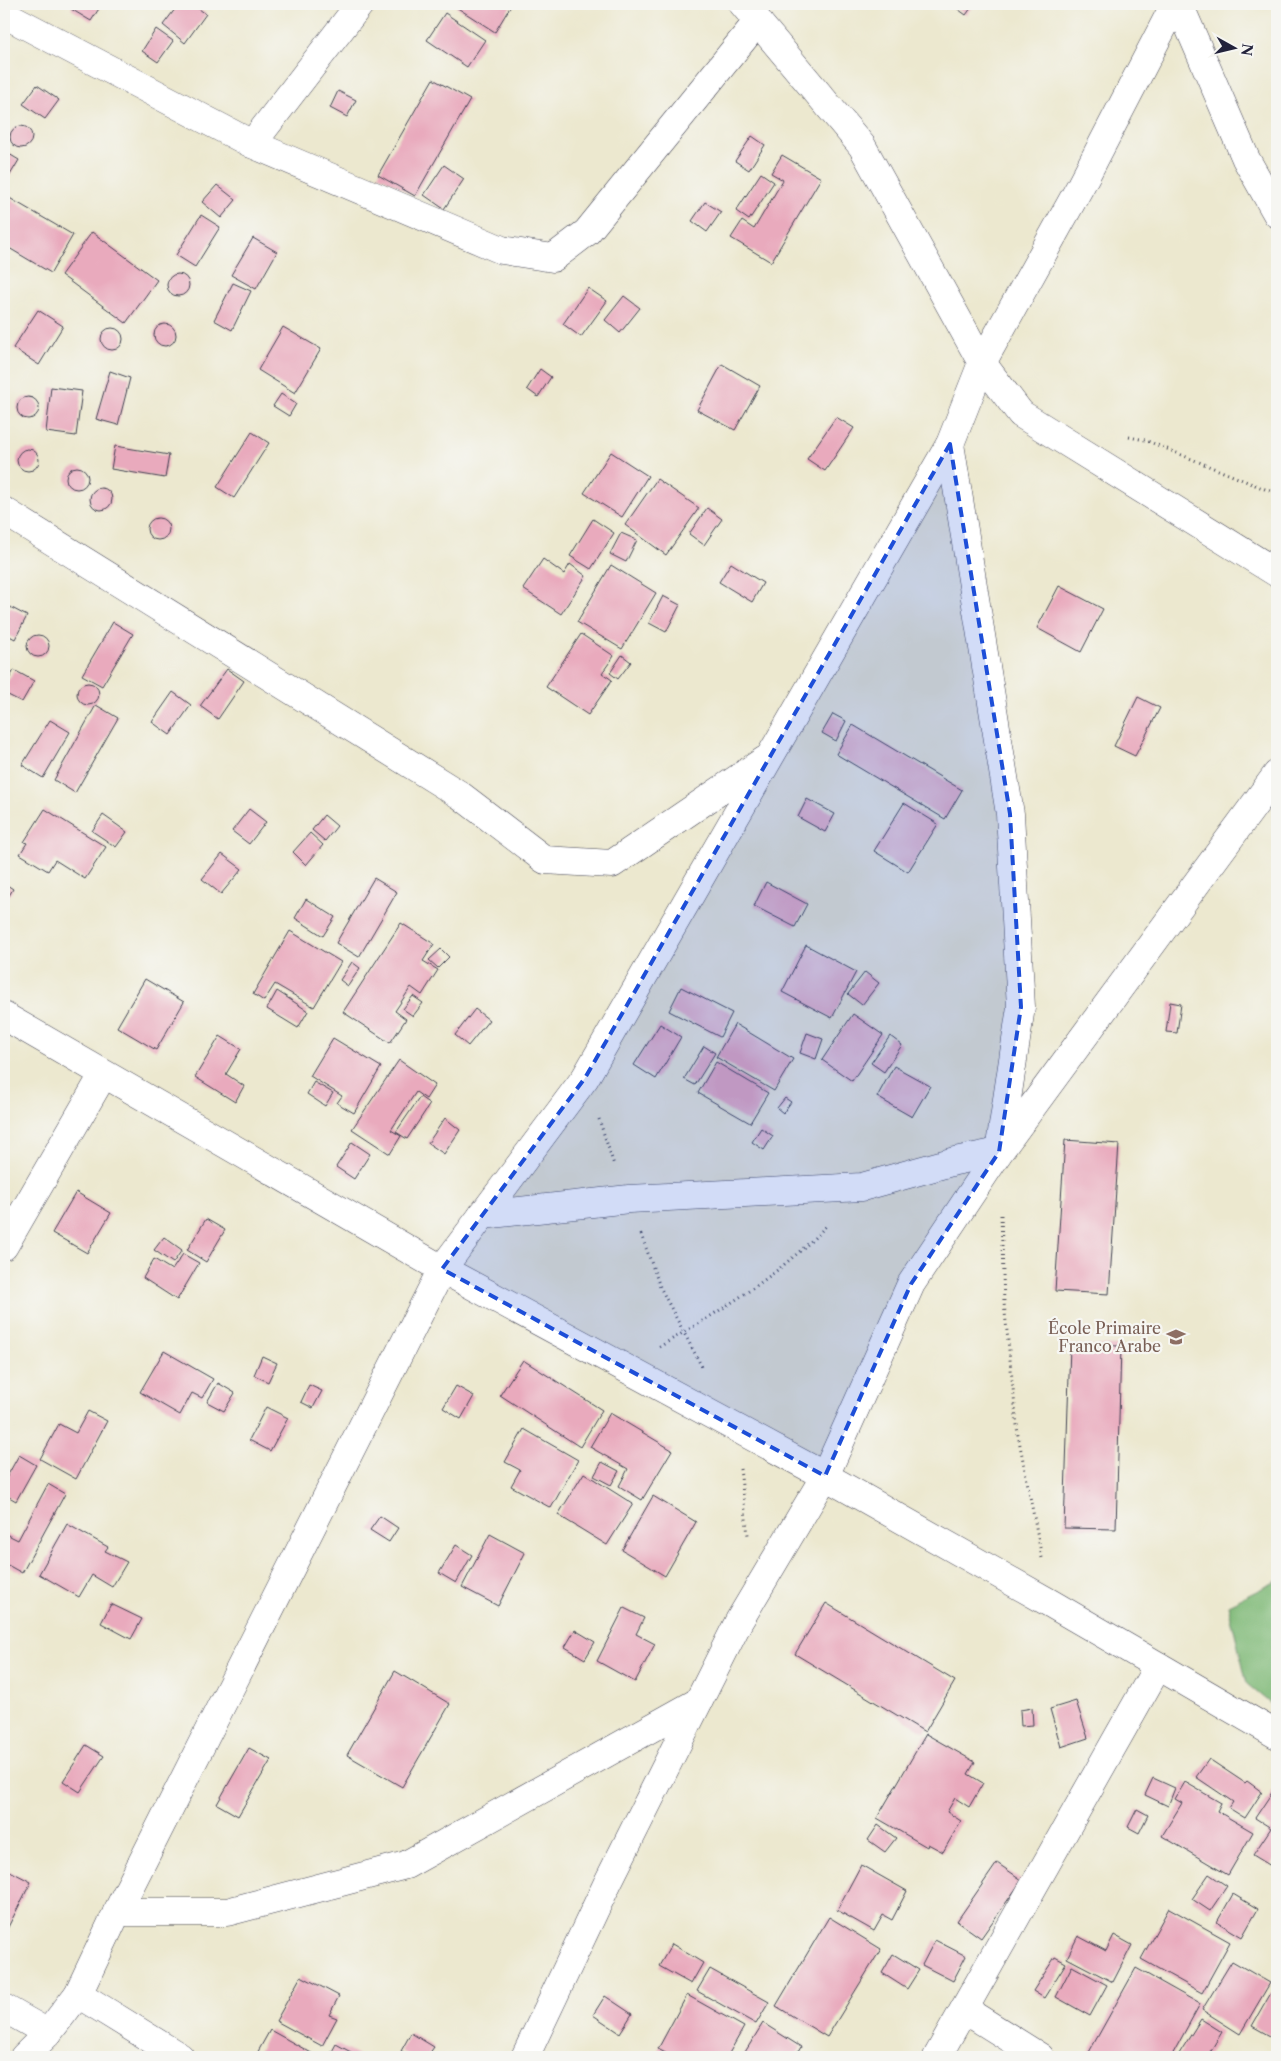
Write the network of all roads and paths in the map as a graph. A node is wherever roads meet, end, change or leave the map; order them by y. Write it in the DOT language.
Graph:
graph roads {
  1 [pos="360,4"];
  2 [pos="1177,4"];
  3 [pos="750,12"];
  4 [pos="4,14"];
  5 [pos="252,144"];
  6 [pos="1277,214"];
  7 [pos="982,364"];
  8 [pos="1126,436"];
  9 [pos="950,444"];
  10 [pos="1277,494"];
  11 [pos="4,511"];
  12 [pos="1277,574"];
  13 [pos="770,757"];
  14 [pos="1277,774"];
  15 [pos="4,1016"];
  16 [pos="103,1075"];
  17 [pos="585,1078"];
  18 [pos="999,1152"];
  19 [pos="862,1187"];
  20 [pos="629,1199"];
  21 [pos="1001,1209"];
  22 [pos="482,1215"];
  23 [pos="4,1246"];
  24 [pos="442,1269"];
  25 [pos="684,1332"];
  26 [pos="624,1367"];
  27 [pos="706,1375"];
  28 [pos="732,1426"];
  29 [pos="825,1476"];
  30 [pos="747,1543"];
  31 [pos="1050,1603"];
  32 [pos="1158,1666"];
  33 [pos="698,1702"];
  34 [pos="1277,1735"];
  35 [pos="117,1912"];
  36 [pos="78,1994"];
  37 [pos="4,2008"];
  38 [pos="965,2010"];
  39 [pos="48,2033"];
  40 [pos="24,2057"];
  41 [pos="180,2057"];
  42 [pos="525,2057"];
  43 [pos="937,2057"];
  44 [pos="1040,2057"];
  1 -- 5 [label="street"];
  2 -- 6 [label="street"];
  2 -- 7 [label="street"];
  3 -- 5 [label="street"];
  3 -- 7 [label="street"];
  4 -- 5 [label="street"];
  7 -- 9 [label="street"];
  7 -- 12 [label="street"];
  8 -- 10 [label="path"];
  9 -- 13 [label="street"];
  9 -- 18 [label="street"];
  11 -- 13 [label="street"];
  13 -- 17 [label="street"];
  14 -- 18 [label="street"];
  15 -- 16 [label="street"];
  16 -- 23 [label="street"];
  16 -- 24 [label="street"];
  17 -- 20 [label="path"];
  17 -- 22 [label="street"];
  18 -- 19 [label="street"];
  18 -- 29 [label="street"];
  19 -- 20 [label="street"];
  19 -- 25 [label="path"];
  20 -- 22 [label="street"];
  20 -- 25 [label="path"];
  21 -- 31 [label="path"];
  22 -- 24 [label="street"];
  24 -- 26 [label="street"];
  24 -- 35 [label="street"];
  25 -- 26 [label="path"];
  25 -- 27 [label="path"];
  26 -- 28 [label="street"];
  28 -- 29 [label="street"];
  28 -- 30 [label="path"];
  29 -- 31 [label="street"];
  29 -- 33 [label="street"];
  31 -- 32 [label="street"];
  32 -- 34 [label="street"];
  32 -- 38 [label="street"];
  33 -- 35 [label="street"];
  33 -- 42 [label="street"];
  35 -- 36 [label="street"];
  36 -- 39 [label="street"];
  36 -- 41 [label="street"];
  37 -- 39 [label="street"];
  38 -- 43 [label="street"];
  38 -- 44 [label="street"];
  39 -- 40 [label="street"];
}
